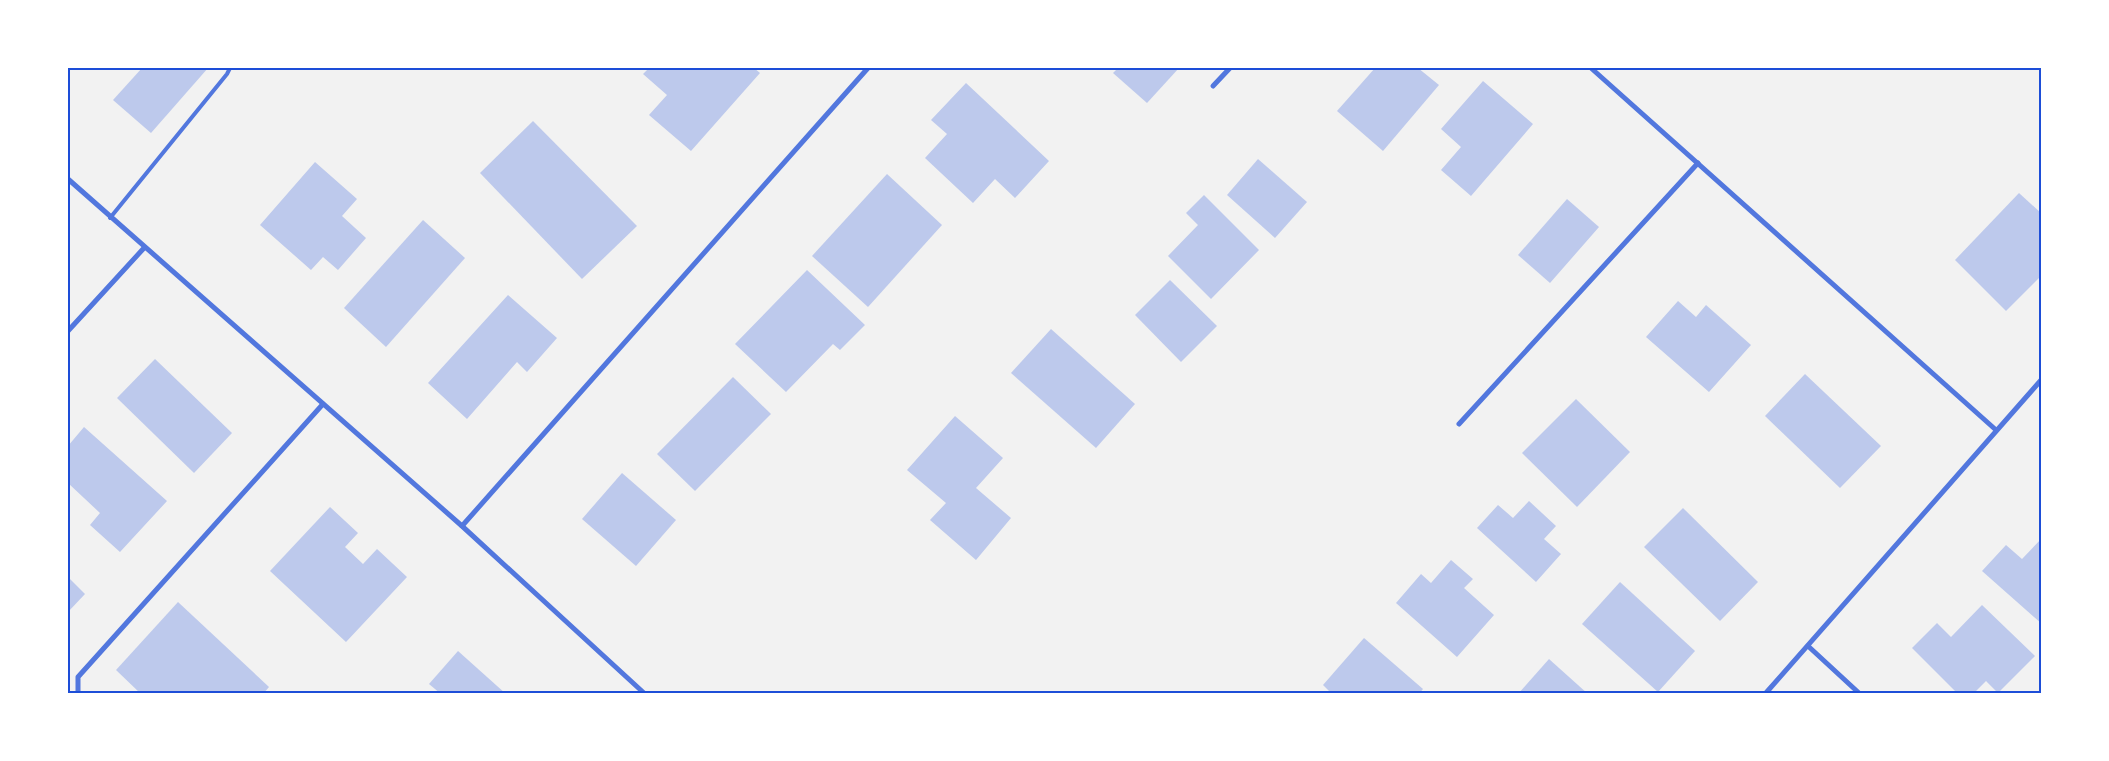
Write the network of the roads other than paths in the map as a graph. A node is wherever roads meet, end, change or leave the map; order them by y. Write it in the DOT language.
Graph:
graph roads {
  1 [pos="230,68"];
  2 [pos="868,68"];
  3 [pos="1230,68"];
  4 [pos="1591,68"];
  5 [pos="1213,86"];
  6 [pos="1698,163"];
  7 [pos="68,179"];
  8 [pos="110,218"];
  9 [pos="144,248"];
  10 [pos="68,331"];
  11 [pos="2042,379"];
  12 [pos="323,404"];
  13 [pos="1459,424"];
  14 [pos="1996,430"];
  15 [pos="462,526"];
  16 [pos="1808,646"];
  17 [pos="78,694"];
  18 [pos="645,694"];
  19 [pos="1765,694"];
  20 [pos="1860,694"];
  1 -- 8 [label="lane"];
  2 -- 15 [label="street"];
  3 -- 5 [label="street"];
  4 -- 6 [label="street"];
  6 -- 13 [label="street"];
  6 -- 14 [label="street"];
  7 -- 8 [label="street"];
  8 -- 9 [label="street"];
  9 -- 10 [label="street"];
  9 -- 12 [label="street"];
  11 -- 14 [label="street"];
  12 -- 15 [label="street"];
  12 -- 17 [label="street"];
  14 -- 16 [label="street"];
  15 -- 18 [label="street"];
  16 -- 19 [label="street"];
  16 -- 20 [label="street"];
}
